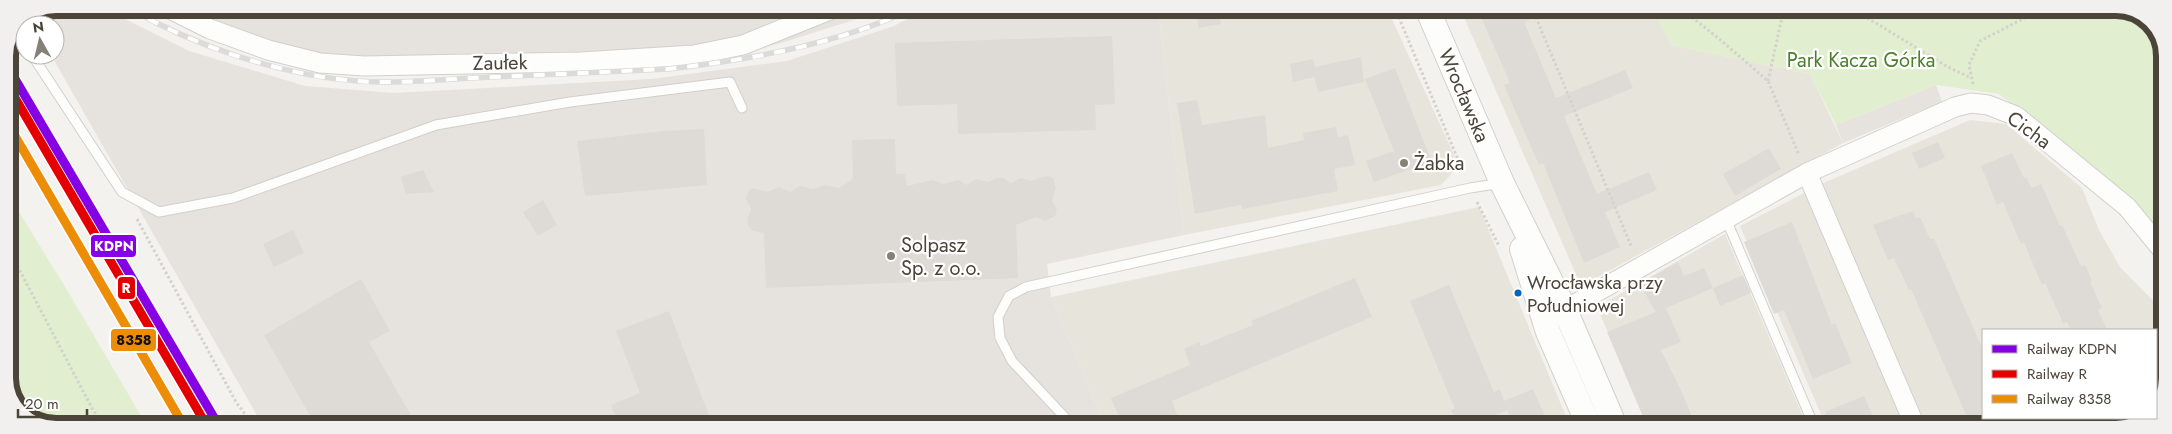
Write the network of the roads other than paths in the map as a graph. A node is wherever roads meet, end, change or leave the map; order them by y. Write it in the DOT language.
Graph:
graph roads {
  1 [pos="185,16"];
  2 [pos="816,16"];
  3 [pos="1430,16"];
  4 [pos="39,65"];
  5 [pos="742,108"];
  6 [pos="1807,172"];
  7 [pos="1502,183"];
  8 [pos="1726,218"];
  9 [pos="2156,242"];
  10 [pos="1565,310"];
  11 [pos="1544,321"];
  12 [pos="1065,418"];
  13 [pos="1586,418"];
  14 [pos="1612,418"];
  15 [pos="1811,418"];
  16 [pos="1912,418"];
  1 -- 2 [label="street, Zaułek"];
  3 -- 7 [label="street, Wrocławska"];
  4 -- 5 [label="lane"];
  6 -- 8 [label="street, Cicha"];
  6 -- 9 [label="street, Cicha"];
  6 -- 16 [label="street"];
  7 -- 10 [label="street, Wrocławska"];
  7 -- 11 [label="street, Wrocławska"];
  7 -- 12 [label="lane"];
  8 -- 10 [label="street, Cicha"];
  8 -- 15 [label="lane"];
  10 -- 11 [label="street, Cicha"];
  10 -- 14 [label="street, Wrocławska"];
  11 -- 13 [label="street, Wrocławska"];
}
